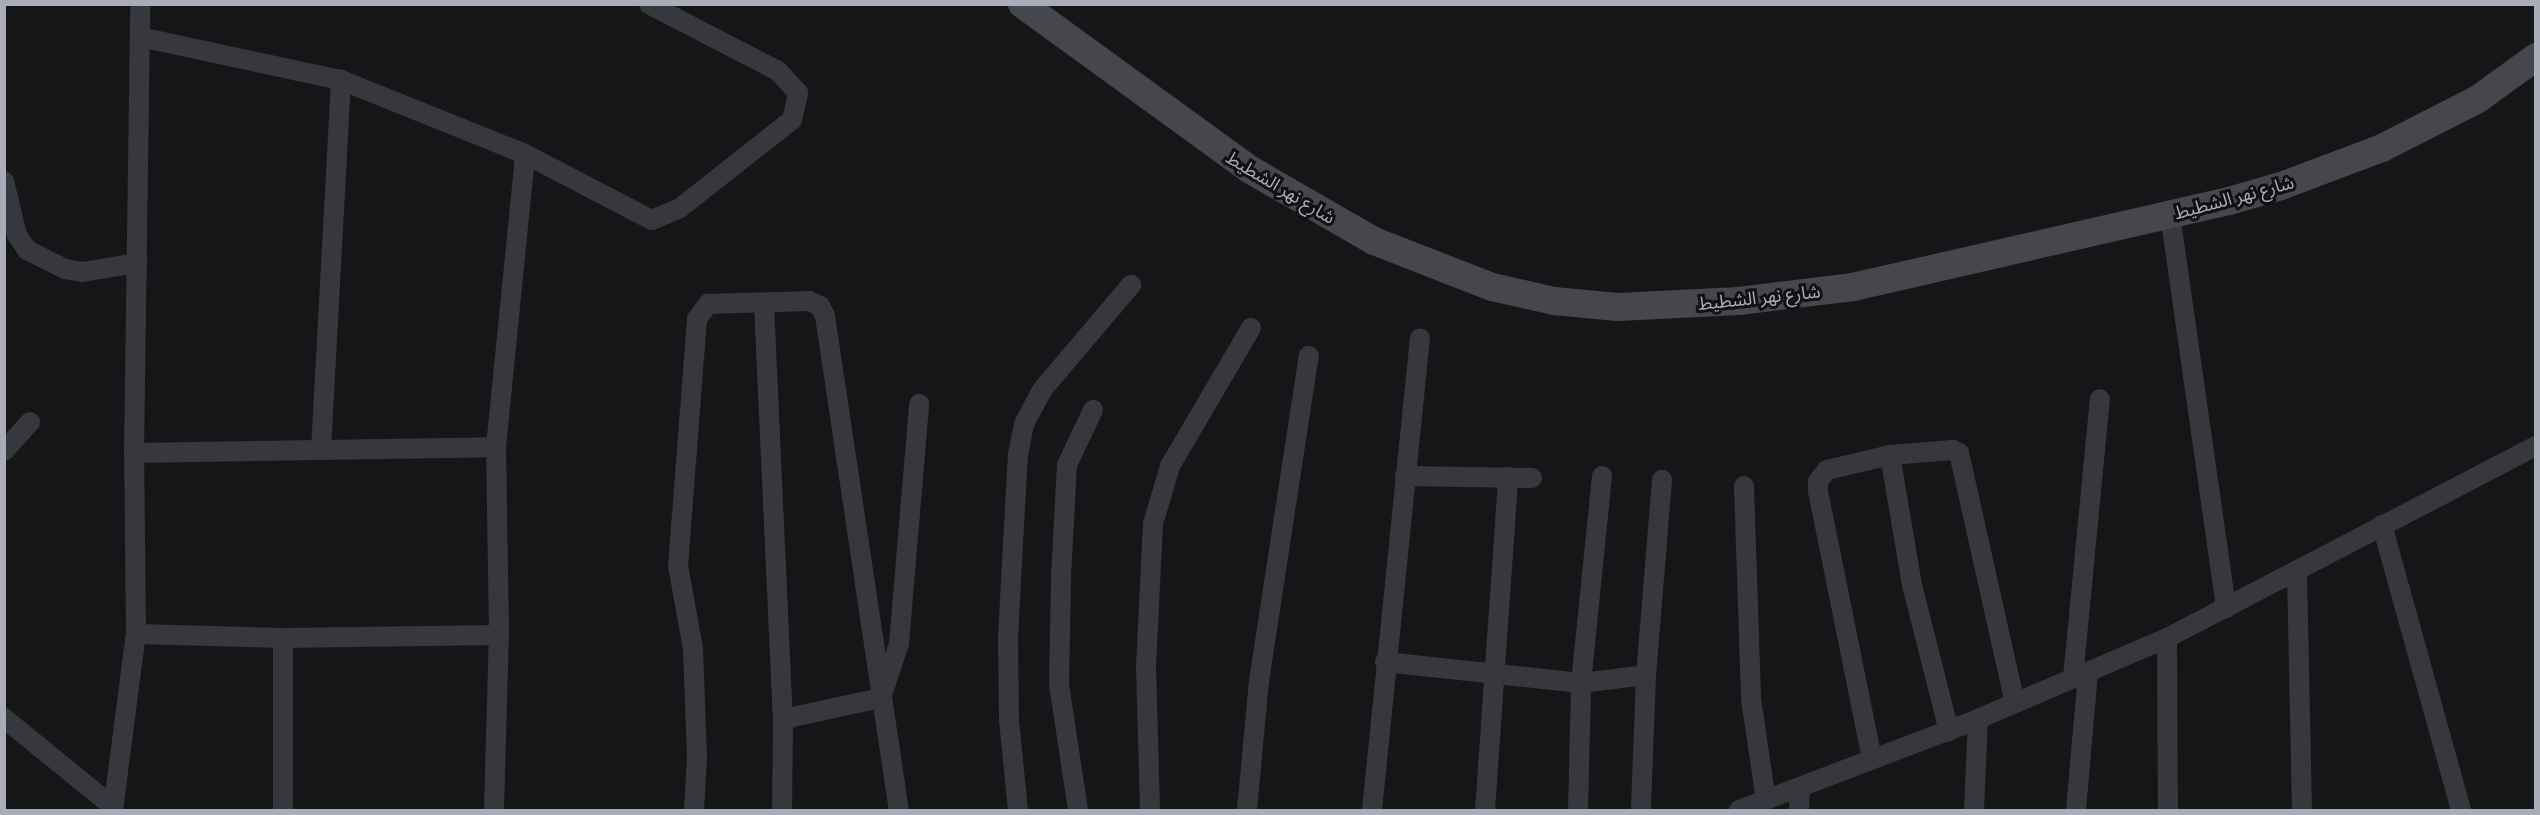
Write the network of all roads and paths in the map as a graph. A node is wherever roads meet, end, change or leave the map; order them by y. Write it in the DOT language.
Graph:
graph roads {
  1 [pos="140,4"];
  2 [pos="649,4"];
  3 [pos="1022,4"];
  4 [pos="140,38"];
  5 [pos="2535,57"];
  6 [pos="341,80"];
  7 [pos="525,154"];
  8 [pos="4,181"];
  9 [pos="2170,214"];
  10 [pos="10,241"];
  11 [pos="137,263"];
  12 [pos="1131,285"];
  13 [pos="764,304"];
  14 [pos="1251,328"];
  15 [pos="1420,338"];
  16 [pos="1309,356"];
  17 [pos="2100,399"];
  18 [pos="919,404"];
  19 [pos="1093,410"];
  20 [pos="30,422"];
  21 [pos="2535,446"];
  22 [pos="496,447"];
  23 [pos="321,450"];
  24 [pos="4,451"];
  25 [pos="134,453"];
  26 [pos="1890,455"];
  27 [pos="1405,476"];
  28 [pos="1602,476"];
  29 [pos="1508,477"];
  30 [pos="1532,478"];
  31 [pos="1662,480"];
  32 [pos="1744,486"];
  33 [pos="2382,525"];
  34 [pos="2297,572"];
  35 [pos="2226,608"];
  36 [pos="136,634"];
  37 [pos="499,634"];
  38 [pos="283,638"];
  39 [pos="2167,638"];
  40 [pos="1385,662"];
  41 [pos="1646,675"];
  42 [pos="2080,675"];
  43 [pos="1495,676"];
  44 [pos="1581,682"];
  45 [pos="881,698"];
  46 [pos="2015,703"];
  47 [pos="4,718"];
  48 [pos="783,719"];
  49 [pos="1978,719"];
  50 [pos="1949,730"];
  51 [pos="1872,759"];
  52 [pos="1800,787"];
  53 [pos="1766,800"];
  54 [pos="113,809"];
  55 [pos="283,810"];
  56 [pos="494,810"];
  57 [pos="694,810"];
  58 [pos="782,810"];
  59 [pos="899,810"];
  60 [pos="1018,810"];
  61 [pos="1078,810"];
  62 [pos="1150,810"];
  63 [pos="1247,810"];
  64 [pos="1372,810"];
  65 [pos="1485,810"];
  66 [pos="1578,810"];
  67 [pos="1641,810"];
  68 [pos="1739,810"];
  69 [pos="1799,810"];
  70 [pos="1974,810"];
  71 [pos="2076,810"];
  72 [pos="2168,810"];
  73 [pos="2301,810"];
  74 [pos="2461,810"];
  1 -- 4 [label="street"];
  2 -- 7 [label="street"];
  3 -- 9 [label="main road, شارع نهر الشطيط"];
  4 -- 6 [label="street"];
  4 -- 11 [label="street"];
  5 -- 9 [label="main road, شارع نهر الشطيط"];
  6 -- 7 [label="street"];
  6 -- 23 [label="street"];
  7 -- 22 [label="street"];
  8 -- 10 [label="street"];
  9 -- 35 [label="street"];
  10 -- 11 [label="street"];
  11 -- 25 [label="street"];
  12 -- 60 [label="street"];
  13 -- 45 [label="street"];
  13 -- 48 [label="street"];
  13 -- 57 [label="street"];
  14 -- 62 [label="street"];
  15 -- 27 [label="street"];
  16 -- 63 [label="street"];
  17 -- 42 [label="street"];
  18 -- 45 [label="street"];
  19 -- 61 [label="street"];
  20 -- 24 [label="street"];
  21 -- 33 [label="street"];
  22 -- 23 [label="street"];
  22 -- 37 [label="street"];
  23 -- 25 [label="street"];
  25 -- 36 [label="street"];
  26 -- 46 [label="street"];
  26 -- 50 [label="street"];
  26 -- 51 [label="street"];
  27 -- 29 [label="street"];
  27 -- 40 [label="street"];
  28 -- 44 [label="street"];
  29 -- 30 [label="street"];
  29 -- 43 [label="street"];
  31 -- 41 [label="street"];
  32 -- 53 [label="street"];
  33 -- 34 [label="street"];
  33 -- 74 [label="street"];
  34 -- 35 [label="street"];
  34 -- 73 [label="street"];
  35 -- 39 [label="street"];
  36 -- 38 [label="street"];
  36 -- 54 [label="street"];
  37 -- 38 [label="street"];
  37 -- 56 [label="street"];
  38 -- 55 [label="street"];
  39 -- 42 [label="street"];
  39 -- 72 [label="street"];
  40 -- 43 [label="street"];
  40 -- 64 [label="street"];
  41 -- 44 [label="street"];
  41 -- 67 [label="street"];
  42 -- 46 [label="street"];
  42 -- 71 [label="street"];
  43 -- 44 [label="street"];
  43 -- 65 [label="street"];
  44 -- 66 [label="street"];
  45 -- 48 [label="street"];
  45 -- 59 [label="street"];
  46 -- 49 [label="street"];
  47 -- 54 [label="street"];
  48 -- 58 [label="street"];
  49 -- 50 [label="street"];
  49 -- 70 [label="street"];
  50 -- 51 [label="street"];
  51 -- 52 [label="street"];
  52 -- 53 [label="street"];
  52 -- 69 [label="street"];
  53 -- 68 [label="street"];
}
